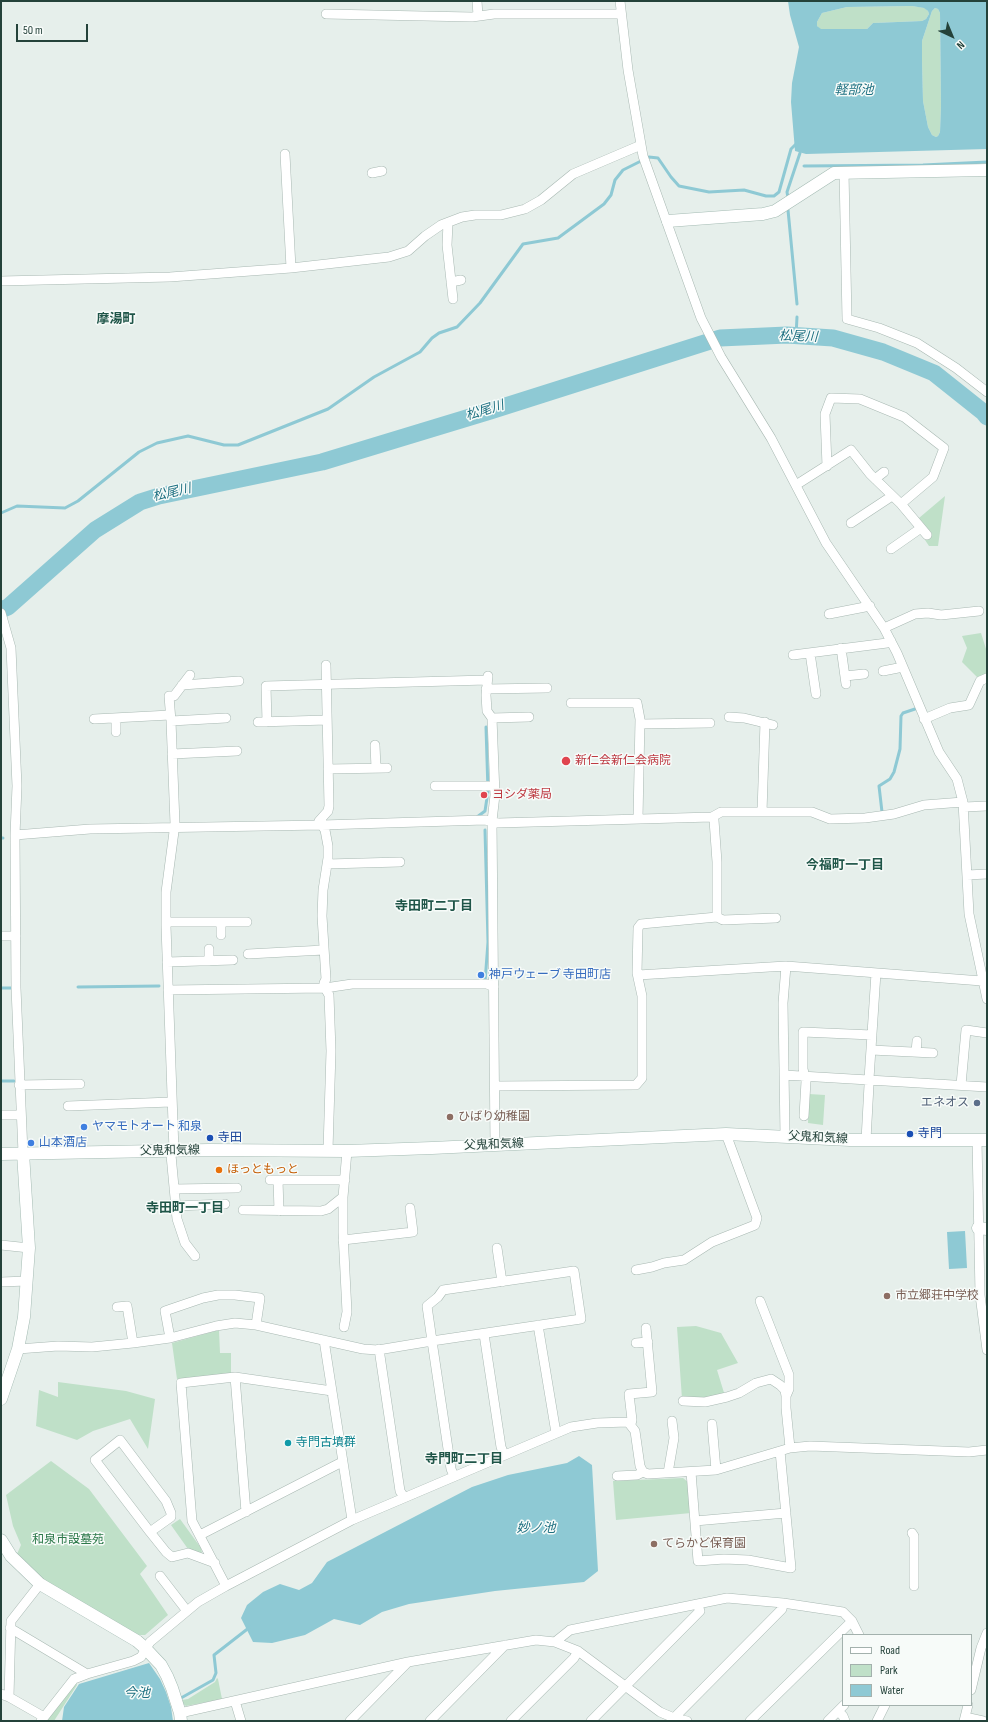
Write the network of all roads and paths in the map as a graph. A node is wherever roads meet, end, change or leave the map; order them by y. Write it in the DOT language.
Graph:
graph roads {
  1 [pos="477,1"];
  2 [pos="620,1"];
  3 [pos="326,14"];
  4 [pos="620,14"];
  5 [pos="478,16"];
  6 [pos="641,145"];
  7 [pos="285,154"];
  8 [pos="987,170"];
  9 [pos="382,171"];
  10 [pos="372,172"];
  11 [pos="844,172"];
  12 [pos="668,221"];
  13 [pos="448,223"];
  14 [pos="291,268"];
  15 [pos="461,280"];
  16 [pos="1,281"];
  17 [pos="451,282"];
  18 [pos="453,299"];
  19 [pos="987,392"];
  20 [pos="827,466"];
  21 [pos="884,472"];
  22 [pos="875,479"];
  23 [pos="796,485"];
  24 [pos="892,496"];
  25 [pos="901,504"];
  26 [pos="851,524"];
  27 [pos="891,549"];
  28 [pos="870,606"];
  29 [pos="973,608"];
  30 [pos="1,613"];
  31 [pos="829,614"];
  32 [pos="884,628"];
  33 [pos="4,632"];
  34 [pos="890,641"];
  35 [pos="841,648"];
  36 [pos="810,652"];
  37 [pos="793,655"];
  38 [pos="326,665"];
  39 [pos="903,667"];
  40 [pos="883,671"];
  41 [pos="864,674"];
  42 [pos="190,675"];
  43 [pos="987,678"];
  44 [pos="530,679"];
  45 [pos="239,681"];
  46 [pos="487,682"];
  47 [pos="326,684"];
  48 [pos="182,685"];
  49 [pos="547,688"];
  50 [pos="530,689"];
  51 [pos="816,694"];
  52 [pos="571,703"];
  53 [pos="529,717"];
  54 [pos="728,717"];
  55 [pos="171,718"];
  56 [pos="226,718"];
  57 [pos="492,718"];
  58 [pos="924,718"];
  59 [pos="116,719"];
  60 [pos="94,720"];
  61 [pos="327,720"];
  62 [pos="258,722"];
  63 [pos="267,722"];
  64 [pos="690,723"];
  65 [pos="710,723"];
  66 [pos="640,724"];
  67 [pos="116,732"];
  68 [pos="690,733"];
  69 [pos="375,745"];
  70 [pos="237,751"];
  71 [pos="172,754"];
  72 [pos="376,768"];
  73 [pos="387,768"];
  74 [pos="328,769"];
  75 [pos="435,786"];
  76 [pos="490,786"];
  77 [pos="963,804"];
  78 [pos="987,806"];
  79 [pos="762,812"];
  80 [pos="712,817"];
  81 [pos="638,819"];
  82 [pos="492,821"];
  83 [pos="322,825"];
  84 [pos="174,828"];
  85 [pos="15,834"];
  86 [pos="400,862"];
  87 [pos="327,864"];
  88 [pos="987,874"];
  89 [pos="967,875"];
  90 [pos="717,917"];
  91 [pos="776,918"];
  92 [pos="166,922"];
  93 [pos="221,922"];
  94 [pos="247,922"];
  95 [pos="221,935"];
  96 [pos="1,936"];
  97 [pos="16,936"];
  98 [pos="209,949"];
  99 [pos="324,950"];
  100 [pos="248,954"];
  101 [pos="233,960"];
  102 [pos="209,961"];
  103 [pos="167,962"];
  104 [pos="786,966"];
  105 [pos="876,973"];
  106 [pos="638,976"];
  107 [pos="984,979"];
  108 [pos="324,986"];
  109 [pos="494,987"];
  110 [pos="168,990"];
  111 [pos="987,999"];
  112 [pos="987,1033"];
  113 [pos="872,1034"];
  114 [pos="917,1042"];
  115 [pos="871,1050"];
  116 [pos="916,1052"];
  117 [pos="933,1053"];
  118 [pos="784,1075"];
  119 [pos="804,1075"];
  120 [pos="869,1082"];
  121 [pos="80,1084"];
  122 [pos="19,1085"];
  123 [pos="961,1085"];
  124 [pos="495,1086"];
  125 [pos="987,1087"];
  126 [pos="171,1102"];
  127 [pos="68,1106"];
  128 [pos="1,1115"];
  129 [pos="21,1115"];
  130 [pos="804,1116"];
  131 [pos="726,1134"];
  132 [pos="785,1136"];
  133 [pos="866,1140"];
  134 [pos="982,1140"];
  135 [pos="495,1146"];
  136 [pos="328,1150"];
  137 [pos="174,1151"];
  138 [pos="347,1151"];
  139 [pos="23,1153"];
  140 [pos="1,1154"];
  141 [pos="345,1180"];
  142 [pos="237,1188"];
  143 [pos="174,1189"];
  144 [pos="343,1197"];
  145 [pos="225,1204"];
  146 [pos="176,1206"];
  147 [pos="410,1208"];
  148 [pos="243,1210"];
  149 [pos="279,1211"];
  150 [pos="983,1228"];
  151 [pos="344,1240"];
  152 [pos="1,1244"];
  153 [pos="29,1248"];
  154 [pos="497,1248"];
  155 [pos="195,1256"];
  156 [pos="636,1270"];
  157 [pos="27,1281"];
  158 [pos="1,1282"];
  159 [pos="502,1282"];
  160 [pos="760,1301"];
  161 [pos="118,1307"];
  162 [pos="256,1325"];
  163 [pos="538,1326"];
  164 [pos="344,1327"];
  165 [pos="646,1328"];
  166 [pos="484,1334"];
  167 [pos="170,1338"];
  168 [pos="324,1340"];
  169 [pos="432,1341"];
  170 [pos="648,1342"];
  171 [pos="133,1343"];
  172 [pos="636,1343"];
  173 [pos="18,1349"];
  174 [pos="379,1349"];
  175 [pos="987,1350"];
  176 [pos="235,1377"];
  177 [pos="332,1391"];
  178 [pos="652,1392"];
  179 [pos="662,1392"];
  180 [pos="786,1396"];
  181 [pos="1,1399"];
  182 [pos="683,1401"];
  183 [pos="672,1421"];
  184 [pos="631,1424"];
  185 [pos="712,1424"];
  186 [pos="556,1433"];
  187 [pos="790,1448"];
  188 [pos="987,1450"];
  189 [pos="780,1451"];
  190 [pos="504,1454"];
  191 [pos="342,1462"];
  192 [pos="716,1470"];
  193 [pos="643,1472"];
  194 [pos="691,1472"];
  195 [pos="668,1473"];
  196 [pos="454,1476"];
  197 [pos="617,1476"];
  198 [pos="404,1497"];
  199 [pos="246,1512"];
  200 [pos="786,1513"];
  201 [pos="352,1520"];
  202 [pos="695,1521"];
  203 [pos="150,1532"];
  204 [pos="912,1533"];
  205 [pos="200,1536"];
  206 [pos="1,1540"];
  207 [pos="215,1563"];
  208 [pos="160,1576"];
  209 [pos="40,1584"];
  210 [pos="226,1586"];
  211 [pos="914,1586"];
  212 [pos="783,1603"];
  213 [pos="697,1604"];
  214 [pos="187,1612"];
  215 [pos="852,1621"];
  216 [pos="10,1628"];
  217 [pos="987,1633"];
  218 [pos="858,1634"];
  219 [pos="555,1642"];
  220 [pos="505,1645"];
  221 [pos="145,1648"];
  222 [pos="984,1648"];
  223 [pos="578,1651"];
  224 [pos="408,1662"];
  225 [pos="87,1674"];
  226 [pos="626,1687"];
  227 [pos="972,1687"];
  228 [pos="5,1695"];
  229 [pos="235,1701"];
  230 [pos="884,1706"];
  231 [pos="968,1706"];
  232 [pos="841,1708"];
  233 [pos="180,1717"];
  234 [pos="42,1719"];
  235 [pos="964,1719"];
  236 [pos="672,1720"];
  237 [pos="241,1721"];
  238 [pos="350,1721"];
  239 [pos="430,1721"];
  240 [pos="510,1721"];
  241 [pos="591,1721"];
  242 [pos="686,1721"];
  243 [pos="750,1721"];
  244 [pos="828,1721"];
  245 [pos="845,1721"];
  246 [pos="877,1721"];
  247 [pos="983,1721"];
  1 -- 5 [label="street"];
  2 -- 4 [label="street"];
  3 -- 5 [label="street"];
  4 -- 5 [label="street"];
  4 -- 6 [label="street"];
  6 -- 12 [label="street"];
  6 -- 13 [label="street"];
  7 -- 14 [label="street"];
  8 -- 11 [label="main road"];
  9 -- 10 [label="street"];
  11 -- 12 [label="main road"];
  11 -- 19 [label="street"];
  12 -- 23 [label="street"];
  13 -- 14 [label="street"];
  13 -- 17 [label="street"];
  14 -- 16 [label="street"];
  15 -- 17 [label="street"];
  17 -- 18 [label="street"];
  20 -- 22 [label="street"];
  20 -- 23 [label="street"];
  20 -- 25 [label="street"];
  21 -- 22 [label="street"];
  22 -- 24 [label="street"];
  23 -- 28 [label="street"];
  24 -- 25 [label="street"];
  24 -- 26 [label="street"];
  25 -- 27 [label="street"];
  28 -- 31 [label="street"];
  28 -- 32 [label="street"];
  29 -- 32 [label="street"];
  30 -- 33 [label="street"];
  32 -- 34 [label="street"];
  33 -- 85 [label="street"];
  34 -- 35 [label="street"];
  34 -- 39 [label="street"];
  35 -- 36 [label="street"];
  35 -- 41 [label="street"];
  36 -- 37 [label="street"];
  36 -- 51 [label="street"];
  38 -- 47 [label="street"];
  39 -- 40 [label="street"];
  39 -- 58 [label="street"];
  42 -- 48 [label="street"];
  43 -- 58 [label="street"];
  44 -- 50 [label="street"];
  45 -- 48 [label="street"];
  46 -- 47 [label="street"];
  46 -- 50 [label="street"];
  46 -- 57 [label="street"];
  47 -- 61 [label="street"];
  47 -- 63 [label="street"];
  48 -- 55 [label="street"];
  49 -- 50 [label="street"];
  52 -- 66 [label="street"];
  53 -- 57 [label="street"];
  54 -- 79 [label="street"];
  55 -- 56 [label="street"];
  55 -- 59 [label="street"];
  55 -- 71 [label="street"];
  57 -- 76 [label="street"];
  58 -- 77 [label="street"];
  59 -- 60 [label="street"];
  59 -- 67 [label="street"];
  61 -- 63 [label="street"];
  61 -- 74 [label="street"];
  62 -- 63 [label="street"];
  64 -- 65 [label="street"];
  64 -- 66 [label="street"];
  64 -- 68 [label="street"];
  66 -- 81 [label="street"];
  69 -- 72 [label="street"];
  70 -- 71 [label="street"];
  71 -- 84 [label="street"];
  72 -- 73 [label="street"];
  72 -- 74 [label="street"];
  74 -- 83 [label="street"];
  75 -- 76 [label="street"];
  76 -- 82 [label="street"];
  77 -- 78 [label="street"];
  77 -- 79 [label="street"];
  77 -- 89 [label="street"];
  79 -- 80 [label="street"];
  80 -- 81 [label="street"];
  80 -- 90 [label="street"];
  81 -- 82 [label="street"];
  82 -- 83 [label="street"];
  82 -- 109 [label="street"];
  83 -- 84 [label="street"];
  83 -- 87 [label="street"];
  84 -- 85 [label="street"];
  84 -- 92 [label="street"];
  85 -- 97 [label="street"];
  86 -- 87 [label="street"];
  87 -- 99 [label="street"];
  88 -- 89 [label="street"];
  89 -- 107 [label="street"];
  90 -- 91 [label="street"];
  90 -- 106 [label="street"];
  92 -- 93 [label="street"];
  92 -- 103 [label="street"];
  93 -- 94 [label="street"];
  93 -- 95 [label="street"];
  96 -- 97 [label="street"];
  97 -- 122 [label="street"];
  98 -- 102 [label="street"];
  99 -- 100 [label="street"];
  99 -- 108 [label="street"];
  101 -- 102 [label="street"];
  102 -- 103 [label="street"];
  103 -- 110 [label="street"];
  104 -- 105 [label="street"];
  104 -- 106 [label="street"];
  104 -- 118 [label="street"];
  105 -- 107 [label="street"];
  105 -- 113 [label="street"];
  106 -- 124 [label="street"];
  107 -- 111 [label="street"];
  108 -- 109 [label="street"];
  108 -- 110 [label="street"];
  108 -- 136 [label="street"];
  109 -- 124 [label="street"];
  110 -- 126 [label="street"];
  112 -- 123 [label="street"];
  113 -- 115 [label="street"];
  113 -- 119 [label="street"];
  114 -- 116 [label="street"];
  115 -- 116 [label="street"];
  115 -- 120 [label="street"];
  116 -- 117 [label="street"];
  118 -- 119 [label="street"];
  118 -- 132 [label="street"];
  119 -- 120 [label="street"];
  119 -- 130 [label="street"];
  120 -- 123 [label="street"];
  120 -- 133 [label="street"];
  121 -- 122 [label="street"];
  122 -- 129 [label="street"];
  123 -- 125 [label="street"];
  124 -- 135 [label="street"];
  126 -- 127 [label="street"];
  126 -- 137 [label="street"];
  128 -- 129 [label="street"];
  129 -- 139 [label="street"];
  131 -- 132 [label="main road, 父鬼和気線"];
  131 -- 135 [label="main road, 父鬼和気線"];
  131 -- 156 [label="street"];
  132 -- 133 [label="main road, 父鬼和気線"];
  133 -- 134 [label="main road, 父鬼和気線"];
  134 -- 150 [label="street"];
  135 -- 138 [label="main road, 父鬼和気線"];
  136 -- 137 [label="main road, 父鬼和気線"];
  136 -- 138 [label="main road, 父鬼和気線"];
  137 -- 139 [label="main road, 父鬼和気線"];
  137 -- 143 [label="street"];
  138 -- 141 [label="street"];
  139 -- 140 [label="main road, 父鬼和気線"];
  139 -- 153 [label="main road"];
  141 -- 144 [label="street"];
  141 -- 149 [label="street"];
  142 -- 143 [label="street"];
  143 -- 146 [label="street"];
  144 -- 149 [label="street"];
  144 -- 151 [label="street"];
  145 -- 146 [label="street"];
  146 -- 155 [label="street"];
  147 -- 151 [label="street"];
  148 -- 149 [label="street"];
  150 -- 175 [label="street"];
  151 -- 164 [label="street"];
  152 -- 153 [label="street"];
  153 -- 157 [label="main road"];
  154 -- 159 [label="street"];
  157 -- 158 [label="street"];
  157 -- 173 [label="main road"];
  159 -- 163 [label="street"];
  159 -- 169 [label="street"];
  160 -- 180 [label="street"];
  161 -- 171 [label="street"];
  162 -- 167 [label="street"];
  162 -- 167 [label="street"];
  162 -- 168 [label="street"];
  163 -- 166 [label="street"];
  163 -- 186 [label="street"];
  165 -- 170 [label="street"];
  166 -- 169 [label="street"];
  166 -- 190 [label="street"];
  167 -- 171 [label="street"];
  168 -- 174 [label="street"];
  168 -- 177 [label="street"];
  169 -- 174 [label="street"];
  169 -- 196 [label="street"];
  170 -- 172 [label="street"];
  170 -- 178 [label="street"];
  171 -- 173 [label="street"];
  173 -- 181 [label="main road"];
  174 -- 198 [label="street"];
  176 -- 177 [label="street"];
  176 -- 199 [label="street"];
  176 -- 205 [label="street"];
  177 -- 191 [label="street"];
  178 -- 179 [label="street"];
  178 -- 184 [label="street"];
  180 -- 182 [label="street"];
  180 -- 187 [label="street"];
  183 -- 195 [label="street"];
  184 -- 186 [label="street"];
  184 -- 193 [label="street"];
  185 -- 192 [label="street"];
  186 -- 190 [label="street"];
  187 -- 188 [label="street"];
  187 -- 189 [label="street"];
  189 -- 192 [label="street"];
  189 -- 200 [label="street"];
  190 -- 196 [label="street"];
  191 -- 199 [label="street"];
  191 -- 201 [label="street"];
  192 -- 194 [label="street"];
  193 -- 195 [label="street"];
  193 -- 197 [label="street"];
  194 -- 195 [label="street"];
  194 -- 202 [label="street"];
  196 -- 198 [label="street"];
  198 -- 201 [label="street"];
  199 -- 205 [label="street"];
  200 -- 202 [label="street"];
  200 -- 202 [label="street"];
  201 -- 210 [label="street"];
  203 -- 203 [label="street"];
  203 -- 207 [label="street"];
  204 -- 211 [label="street"];
  205 -- 207 [label="street"];
  206 -- 209 [label="main road"];
  207 -- 210 [label="street"];
  208 -- 214 [label="street"];
  209 -- 216 [label="street"];
  209 -- 221 [label="main road"];
  210 -- 214 [label="street"];
  212 -- 213 [label="street"];
  212 -- 215 [label="street"];
  212 -- 236 [label="street"];
  213 -- 219 [label="street"];
  213 -- 226 [label="street"];
  214 -- 221 [label="street"];
  215 -- 218 [label="street"];
  215 -- 243 [label="street"];
  216 -- 225 [label="street"];
  216 -- 228 [label="street"];
  217 -- 222 [label="street"];
  219 -- 220 [label="street"];
  219 -- 223 [label="street"];
  220 -- 224 [label="street"];
  220 -- 239 [label="street"];
  221 -- 225 [label="street"];
  221 -- 233 [label="main road"];
  222 -- 227 [label="street"];
  223 -- 226 [label="street"];
  223 -- 240 [label="street"];
  224 -- 229 [label="street"];
  224 -- 238 [label="street"];
  225 -- 234 [label="street"];
  226 -- 236 [label="street"];
  226 -- 241 [label="street"];
  228 -- 234 [label="street"];
  229 -- 233 [label="street"];
  229 -- 237 [label="street"];
  230 -- 246 [label="street"];
  231 -- 235 [label="street"];
  232 -- 244 [label="street"];
  232 -- 245 [label="street"];
  235 -- 247 [label="street"];
  236 -- 242 [label="street"];
}
